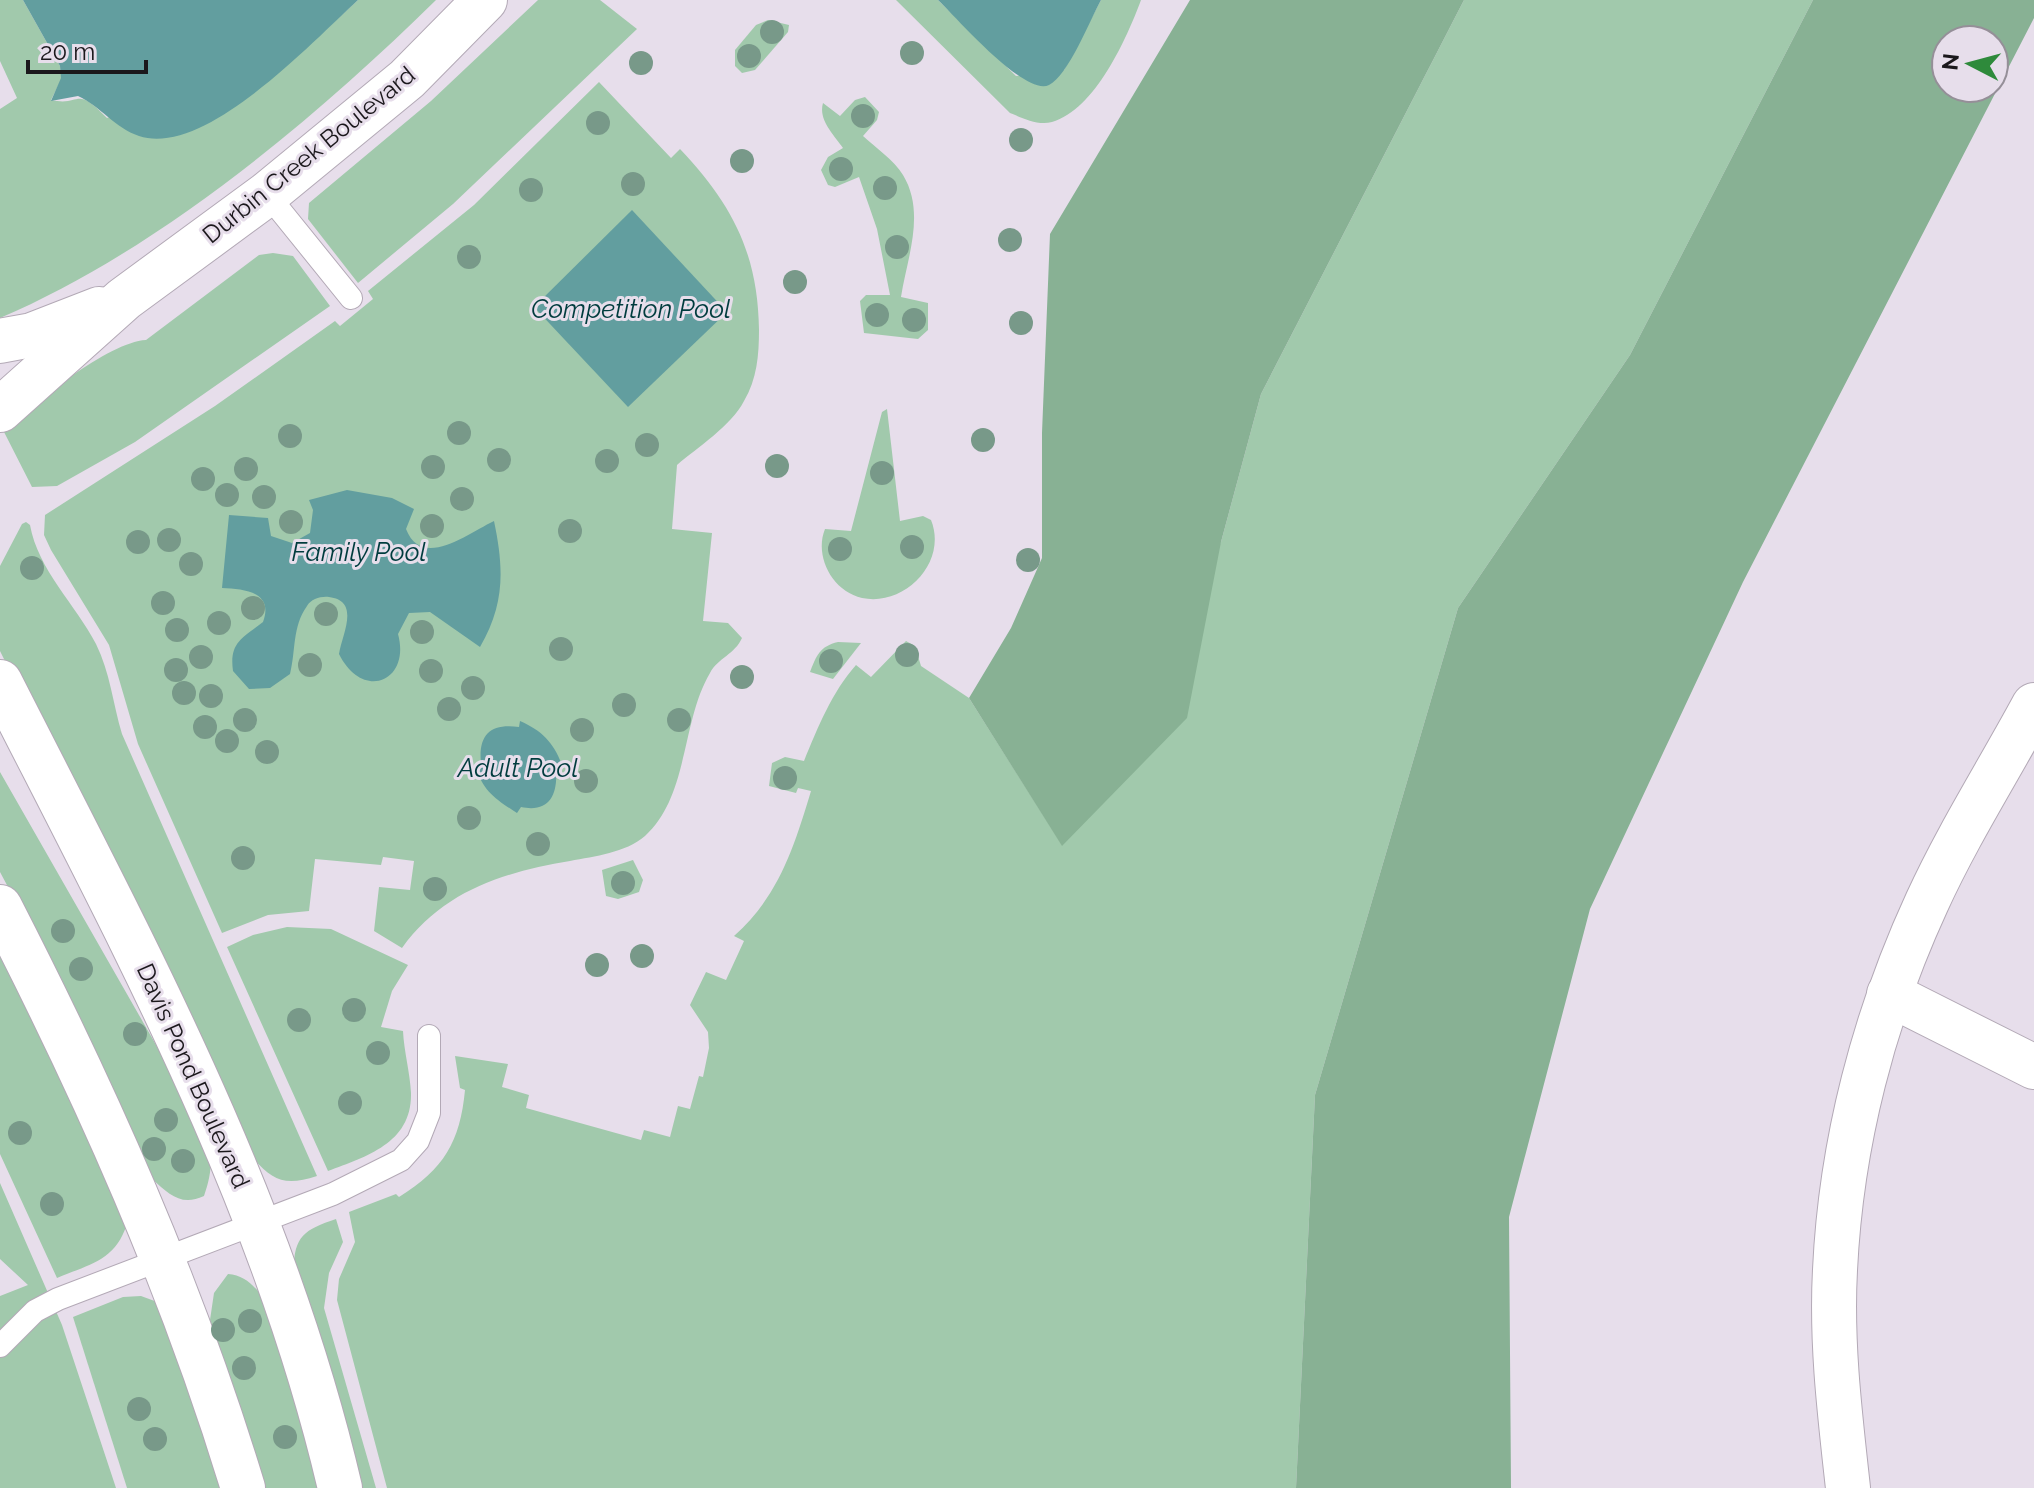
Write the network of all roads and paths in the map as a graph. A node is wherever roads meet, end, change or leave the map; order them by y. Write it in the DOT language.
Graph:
graph roads {
  1 [pos="485,0"];
  2 [pos="267,194"];
  3 [pos="351,298"];
  4 [pos="124,299"];
  5 [pos="0,341"];
  6 [pos="0,410"];
  7 [pos="0,682"];
  8 [pos="2034,705"];
  9 [pos="0,907"];
  10 [pos="1889,994"];
  11 [pos="429,1036"];
  12 [pos="2034,1067"];
  13 [pos="258,1222"];
  14 [pos="164,1259"];
  15 [pos="9,1328"];
  16 [pos="0,1346"];
  17 [pos="243,1488"];
  18 [pos="340,1488"];
  19 [pos="1848,1488"];
  1 -- 2 [label="street, Durbin Creek Boulevard"];
  2 -- 3 [label="lane"];
  2 -- 4 [label="street, Durbin Creek Boulevard"];
  4 -- 5 [label="street, Durbin Creek Boulevard"];
  4 -- 6 [label="street, Durbin Creek Boulevard"];
  7 -- 13 [label="street, Davis Pond Boulevard"];
  8 -- 10 [label="street"];
  9 -- 14 [label="street"];
  10 -- 12 [label="street"];
  10 -- 19 [label="street"];
  11 -- 13 [label="lane"];
  13 -- 14 [label="lane"];
  13 -- 18 [label="street, Davis Pond Boulevard"];
  14 -- 15 [label="lane"];
  14 -- 17 [label="street"];
  15 -- 16 [label="lane"];
}
